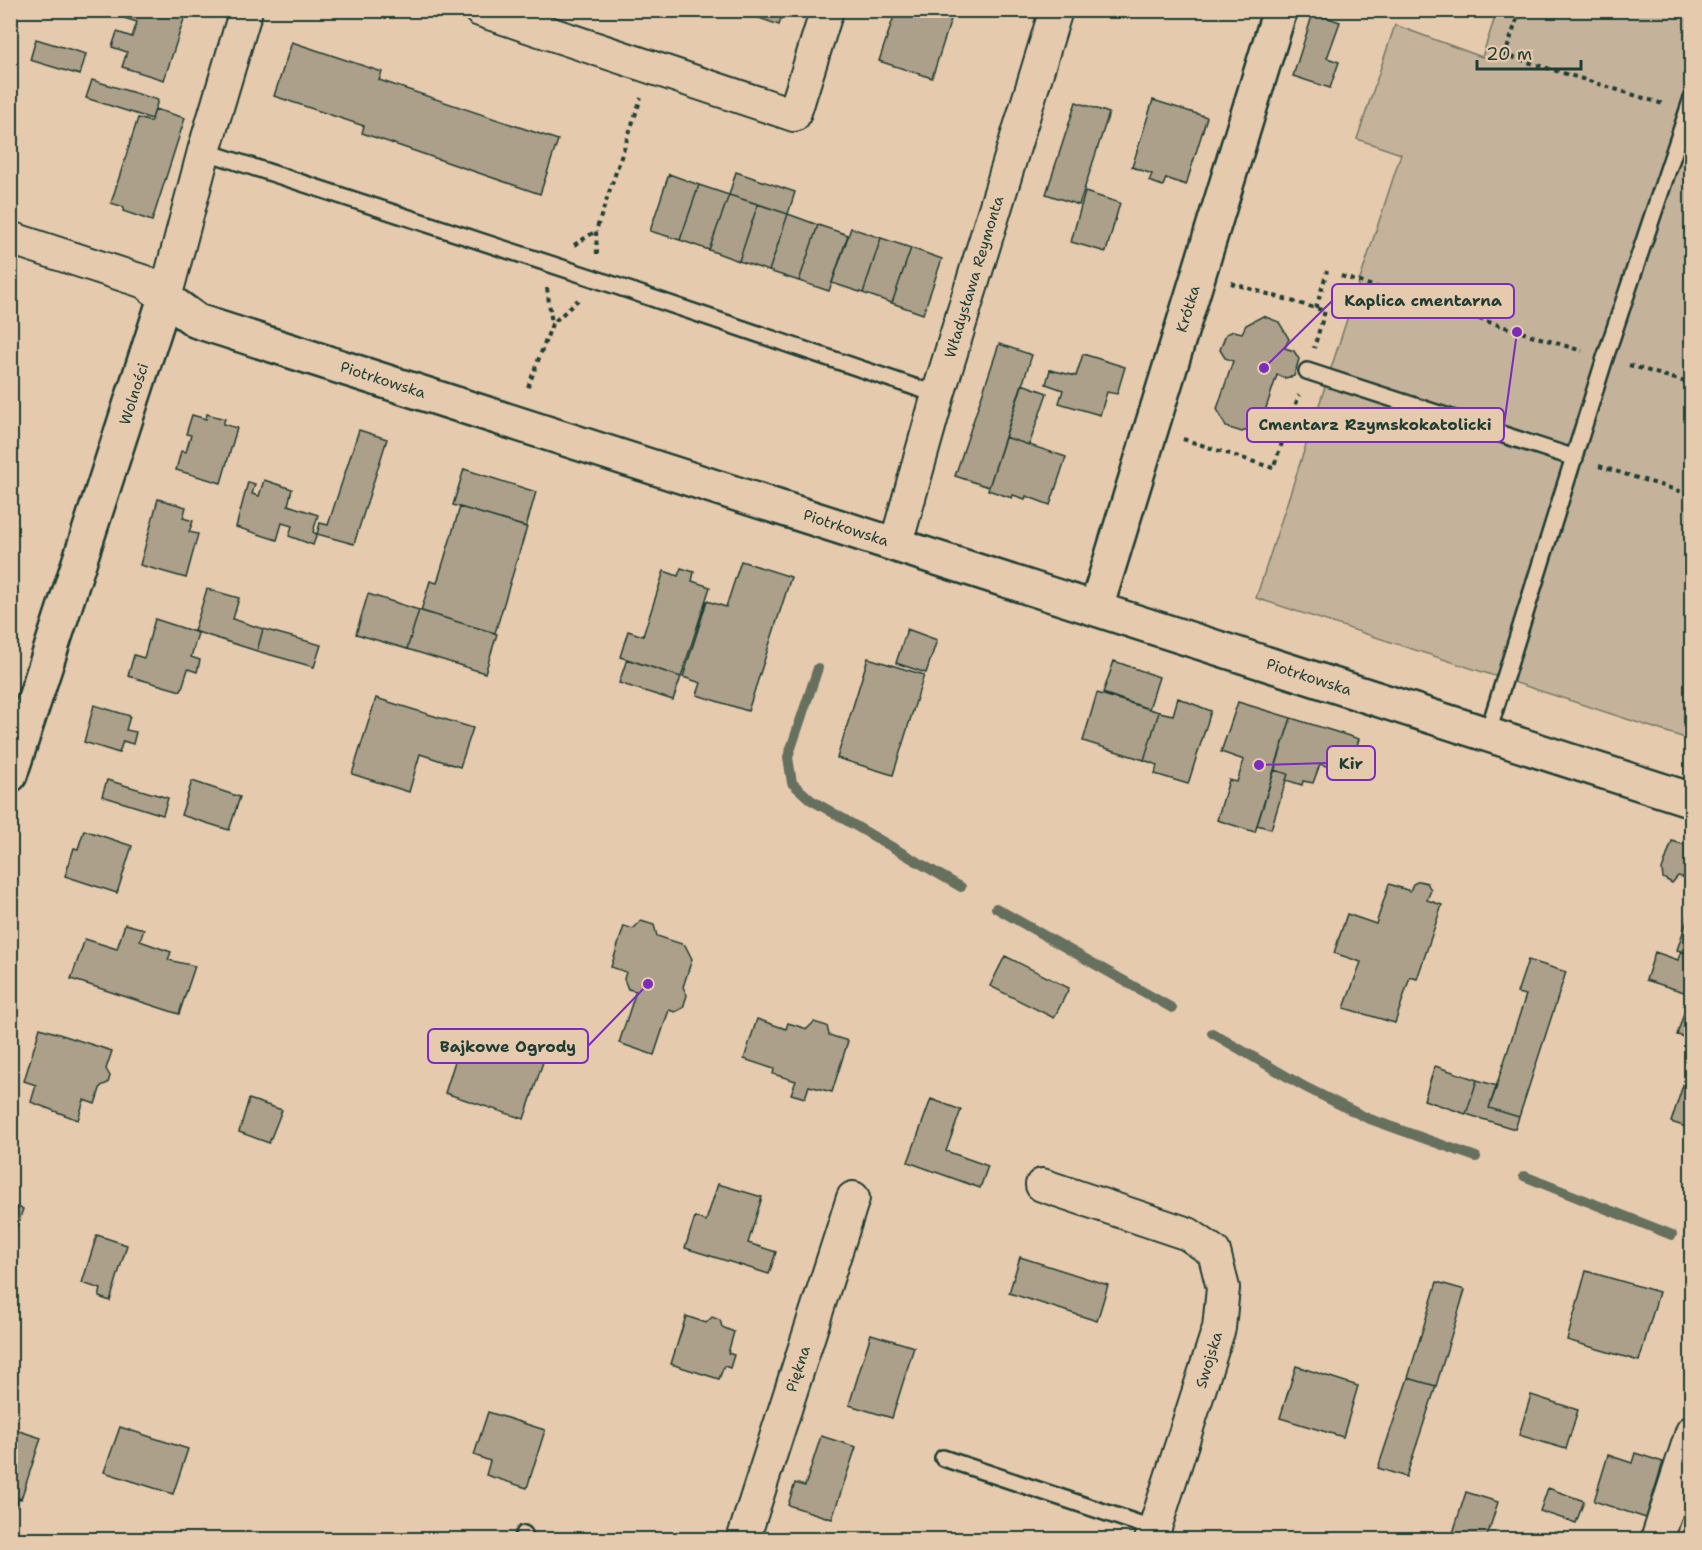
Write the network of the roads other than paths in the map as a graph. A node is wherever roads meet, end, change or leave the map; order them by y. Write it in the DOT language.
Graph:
graph roads {
  1 [pos="246,10"];
  2 [pos="480,10"];
  3 [pos="827,10"];
  4 [pos="1056,10"];
  5 [pos="1280,10"];
  6 [pos="1689,105"];
  7 [pos="204,151"];
  8 [pos="10,238"];
  9 [pos="165,298"];
  10 [pos="1307,371"];
  11 [pos="938,395"];
  12 [pos="1575,459"];
  13 [pos="896,544"];
  14 [pos="1096,608"];
  15 [pos="1487,735"];
  16 [pos="10,775"];
  17 [pos="1692,800"];
  18 [pos="1042,1185"];
  19 [pos="853,1198"];
  20 [pos="1692,1432"];
  21 [pos="943,1458"];
  22 [pos="1153,1534"];
  23 [pos="743,1539"];
  24 [pos="1657,1539"];
  1 -- 7 [label="street, Wolności"];
  2 -- 3 [label="street"];
  4 -- 11 [label="street, Władysława Reymonta"];
  5 -- 14 [label="street, Krótka"];
  6 -- 12 [label="lane"];
  7 -- 9 [label="street, Wolności"];
  7 -- 11 [label="lane"];
  8 -- 9 [label="street, Piotrkowska"];
  9 -- 13 [label="street, Piotrkowska"];
  9 -- 16 [label="street, Wolności"];
  10 -- 12 [label="lane"];
  11 -- 13 [label="street, Władysława Reymonta"];
  12 -- 15 [label="lane"];
  13 -- 14 [label="street, Piotrkowska"];
  14 -- 15 [label="street, Piotrkowska"];
  15 -- 17 [label="street, Piotrkowska"];
  18 -- 22 [label="street, Swojska"];
  19 -- 23 [label="street, Piękna"];
  20 -- 24 [label="street"];
  21 -- 22 [label="lane"];
}
